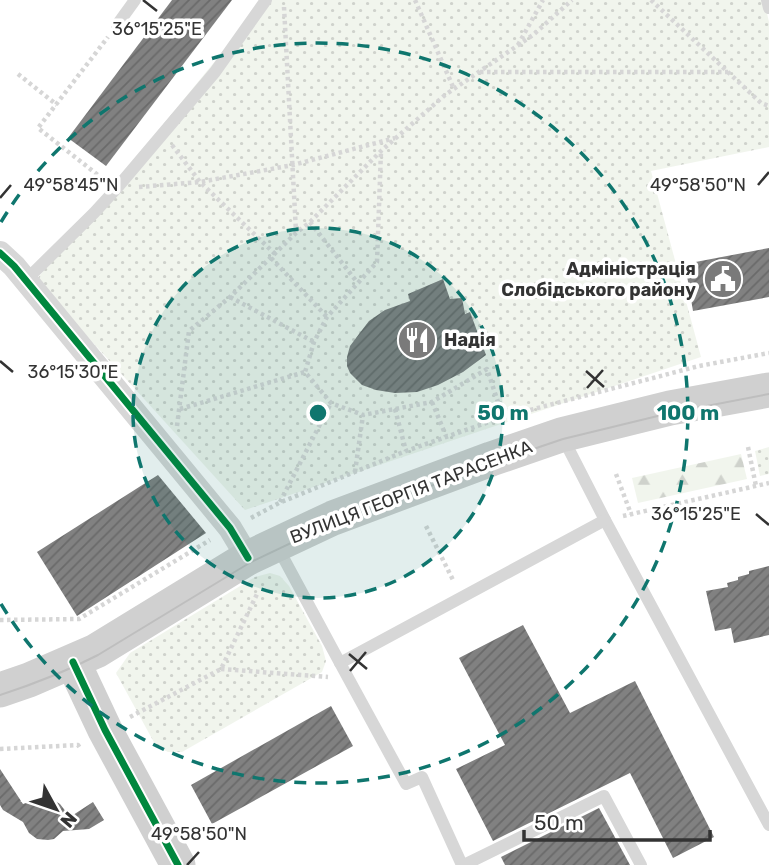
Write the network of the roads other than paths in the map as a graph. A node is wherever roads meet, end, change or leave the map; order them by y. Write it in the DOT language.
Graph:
graph roads {
  1 [pos="135,0"];
  2 [pos="266,0"];
  3 [pos="767,0"];
  4 [pos="769,8"];
  5 [pos="117,25"];
  6 [pos="0,253"];
  7 [pos="26,280"];
  8 [pos="769,390"];
  9 [pos="561,435"];
  10 [pos="605,520"];
  11 [pos="262,552"];
  12 [pos="73,662"];
  13 [pos="340,663"];
  14 [pos="0,690"];
  15 [pos="769,825"];
  16 [pos="178,865"];
  17 [pos="463,865"];
  18 [pos="640,865"];
  1 -- 5 [label="lane"];
  2 -- 7 [label="lane"];
  3 -- 4 [label="lane"];
  6 -- 7 [label="street"];
  7 -- 11 [label="street"];
  8 -- 9 [label="main road, ВУЛИЦЯ ГЕОРГІЯ ТАРАСЕНКА"];
  9 -- 10 [label="lane"];
  9 -- 11 [label="main road, ВУЛИЦЯ ГЕОРГІЯ ТАРАСЕНКА"];
  10 -- 13 [label="lane"];
  10 -- 15 [label="lane"];
  11 -- 12 [label="main road, ВУЛИЦЯ ГЕОРГІЯ ТАРАСЕНКА"];
  11 -- 13 [label="lane"];
  12 -- 14 [label="main road, ВУЛИЦЯ ГЕОРГІЯ ТАРАСЕНКА"];
  12 -- 16 [label="main road"];
  13 -- 17 [label="lane"];
  17 -- 18 [label="lane"];
}
